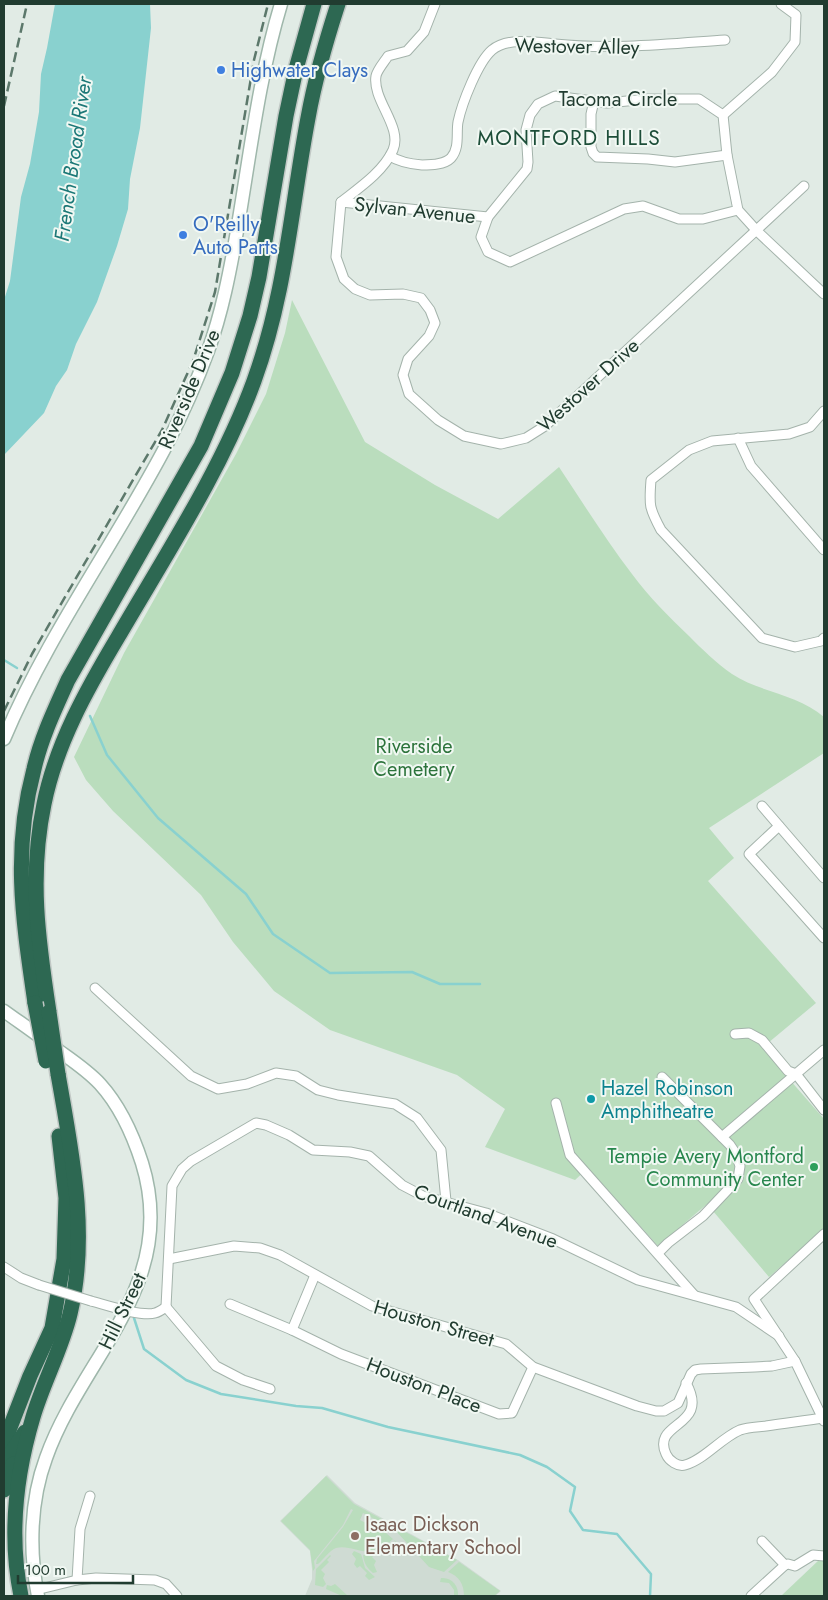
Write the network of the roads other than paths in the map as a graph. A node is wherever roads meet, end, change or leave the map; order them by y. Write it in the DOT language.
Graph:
graph roads {
  1 [pos="281,4"];
  2 [pos="314,4"];
  3 [pos="338,4"];
  4 [pos="435,4"];
  5 [pos="781,4"];
  6 [pos="724,40"];
  7 [pos="594,101"];
  8 [pos="723,115"];
  9 [pos="727,155"];
  10 [pos="390,156"];
  11 [pos="804,186"];
  12 [pos="341,202"];
  13 [pos="738,210"];
  14 [pos="488,217"];
  15 [pos="756,230"];
  16 [pos="824,294"];
  17 [pos="824,411"];
  18 [pos="738,438"];
  19 [pos="824,550"];
  20 [pos="824,638"];
  21 [pos="4,739"];
  22 [pos="762,806"];
  23 [pos="779,826"];
  24 [pos="824,878"];
  25 [pos="824,938"];
  26 [pos="95,988"];
  27 [pos="4,1011"];
  28 [pos="735,1034"];
  29 [pos="824,1050"];
  30 [pos="796,1074"];
  31 [pos="662,1077"];
  32 [pos="556,1103"];
  33 [pos="824,1110"];
  34 [pos="722,1137"];
  35 [pos="446,1201"];
  36 [pos="824,1234"];
  37 [pos="658,1253"];
  38 [pos="169,1259"];
  39 [pos="4,1267"];
  40 [pos="315,1275"];
  41 [pos="694,1295"];
  42 [pos="230,1304"];
  43 [pos="166,1307"];
  44 [pos="127,1311"];
  45 [pos="292,1330"];
  46 [pos="778,1336"];
  47 [pos="795,1361"];
  48 [pos="533,1367"];
  49 [pos="30,1376"];
  50 [pos="686,1383"];
  51 [pos="270,1388"];
  52 [pos="33,1417"];
  53 [pos="824,1420"];
  54 [pos="4,1422"];
  55 [pos="10,1444"];
  56 [pos="4,1472"];
  57 [pos="4,1490"];
  58 [pos="90,1496"];
  59 [pos="762,1541"];
  60 [pos="824,1556"];
  61 [pos="785,1565"];
  62 [pos="77,1580"];
  63 [pos="37,1593"];
  64 [pos="21,1596"];
  65 [pos="177,1596"];
  66 [pos="751,1596"];
  1 -- 21 [label="main road, Riverside Drive"];
  2 -- 49 [label="highway, bridge"];
  3 -- 52 [label="highway, bridge"];
  4 -- 10 [label="street"];
  5 -- 8 [label="street"];
  6 -- 10 [label="street, Westover Alley"];
  7 -- 8 [label="street, Tacoma Circle"];
  7 -- 9 [label="street"];
  7 -- 14 [label="street, Tacoma Circle"];
  8 -- 9 [label="street"];
  9 -- 13 [label="street"];
  10 -- 12 [label="street"];
  11 -- 15 [label="street"];
  12 -- 14 [label="street, Sylvan Avenue"];
  12 -- 15 [label="street, Westover Drive"];
  13 -- 14 [label="street, Tacoma Circle"];
  13 -- 15 [label="street"];
  15 -- 16 [label="street"];
  17 -- 18 [label="street"];
  18 -- 19 [label="street"];
  18 -- 20 [label="street"];
  22 -- 23 [label="street"];
  23 -- 24 [label="street"];
  23 -- 25 [label="street"];
  26 -- 35 [label="street"];
  27 -- 44 [label="main road, Hill Street"];
  28 -- 30 [label="street"];
  29 -- 30 [label="street"];
  30 -- 33 [label="street"];
  30 -- 34 [label="street"];
  31 -- 34 [label="street"];
  32 -- 37 [label="street"];
  34 -- 37 [label="street"];
  35 -- 38 [label="street, Courtland Avenue"];
  35 -- 41 [label="street, Courtland Avenue"];
  36 -- 46 [label="street"];
  37 -- 41 [label="street"];
  38 -- 40 [label="street, Houston Street"];
  38 -- 43 [label="street, Courtland Avenue"];
  39 -- 44 [label="street, bridge"];
  40 -- 45 [label="street"];
  40 -- 48 [label="street, Houston Street"];
  41 -- 46 [label="street, Courtland Avenue"];
  42 -- 45 [label="street, Houston Place"];
  43 -- 44 [label="street"];
  43 -- 51 [label="street"];
  44 -- 63 [label="main road, Hill Street"];
  45 -- 48 [label="street, Houston Place"];
  46 -- 47 [label="street, Courtland Avenue"];
  47 -- 50 [label="street, Houston Street"];
  47 -- 53 [label="street, Courtland Avenue"];
  48 -- 50 [label="street, Houston Street"];
  49 -- 54 [label="highway"];
  49 -- 55 [label="highway"];
  50 -- 53 [label="street"];
  52 -- 55 [label="highway"];
  52 -- 64 [label="highway"];
  55 -- 56 [label="highway"];
  55 -- 57 [label="highway"];
  58 -- 62 [label="street"];
  59 -- 61 [label="street"];
  60 -- 61 [label="street"];
  61 -- 66 [label="street"];
  62 -- 63 [label="street"];
  62 -- 65 [label="street"];
}
